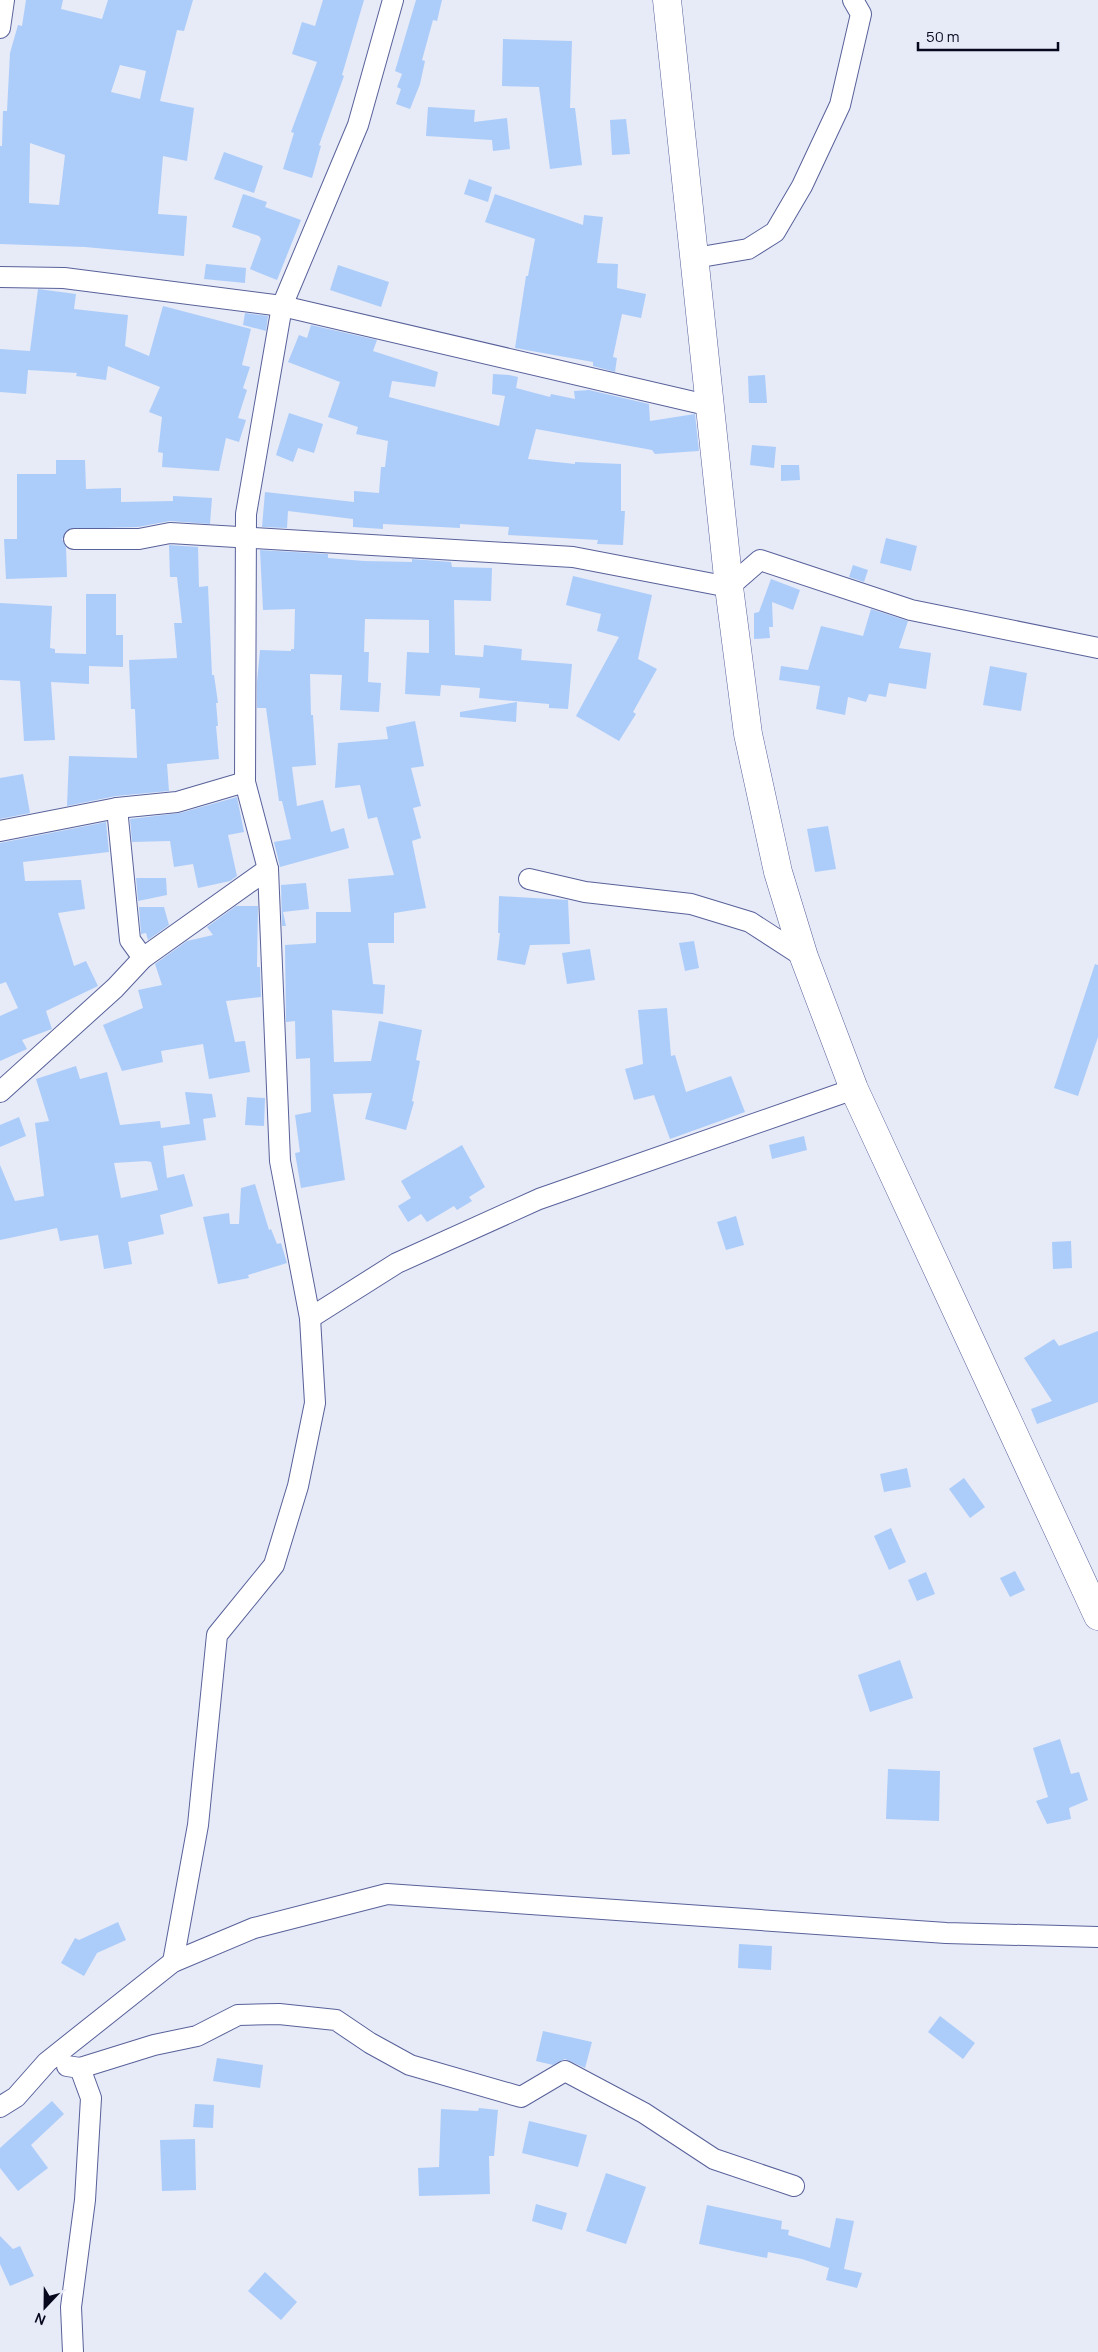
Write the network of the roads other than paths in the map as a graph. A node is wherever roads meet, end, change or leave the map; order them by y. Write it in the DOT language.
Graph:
graph roads {
  1 [pos="4,0"];
  2 [pos="393,0"];
  3 [pos="667,0"];
  4 [pos="853,0"];
  5 [pos="0,28"];
  6 [pos="695,258"];
  7 [pos="0,278"];
  8 [pos="282,306"];
  9 [pos="711,406"];
  10 [pos="246,536"];
  11 [pos="74,539"];
  12 [pos="729,587"];
  13 [pos="1098,648"];
  14 [pos="246,782"];
  15 [pos="117,808"];
  16 [pos="0,831"];
  17 [pos="268,869"];
  18 [pos="529,879"];
  19 [pos="804,957"];
  20 [pos="142,958"];
  21 [pos="854,1089"];
  22 [pos="0,1092"];
  23 [pos="310,1318"];
  24 [pos="1098,1616"];
  25 [pos="1098,1937"];
  26 [pos="174,1962"];
  27 [pos="47,2062"];
  28 [pos="80,2068"];
  29 [pos="0,2107"];
  30 [pos="794,2186"];
  31 [pos="73,2352"];
  1 -- 5 [label="street"];
  2 -- 8 [label="street"];
  3 -- 6 [label="main road"];
  4 -- 6 [label="street"];
  6 -- 9 [label="main road"];
  7 -- 8 [label="street"];
  8 -- 9 [label="street"];
  8 -- 10 [label="street"];
  9 -- 12 [label="main road"];
  10 -- 11 [label="street"];
  10 -- 12 [label="street"];
  10 -- 14 [label="street"];
  12 -- 13 [label="street"];
  12 -- 19 [label="main road"];
  14 -- 15 [label="street"];
  14 -- 17 [label="street"];
  15 -- 16 [label="street"];
  15 -- 20 [label="street"];
  17 -- 20 [label="street"];
  17 -- 23 [label="street"];
  18 -- 19 [label="street"];
  19 -- 21 [label="main road"];
  20 -- 22 [label="street"];
  21 -- 23 [label="street"];
  21 -- 24 [label="main road"];
  23 -- 26 [label="street"];
  25 -- 26 [label="street"];
  26 -- 27 [label="street"];
  27 -- 28 [label="street"];
  27 -- 29 [label="street"];
  28 -- 30 [label="street"];
  28 -- 31 [label="street"];
}
